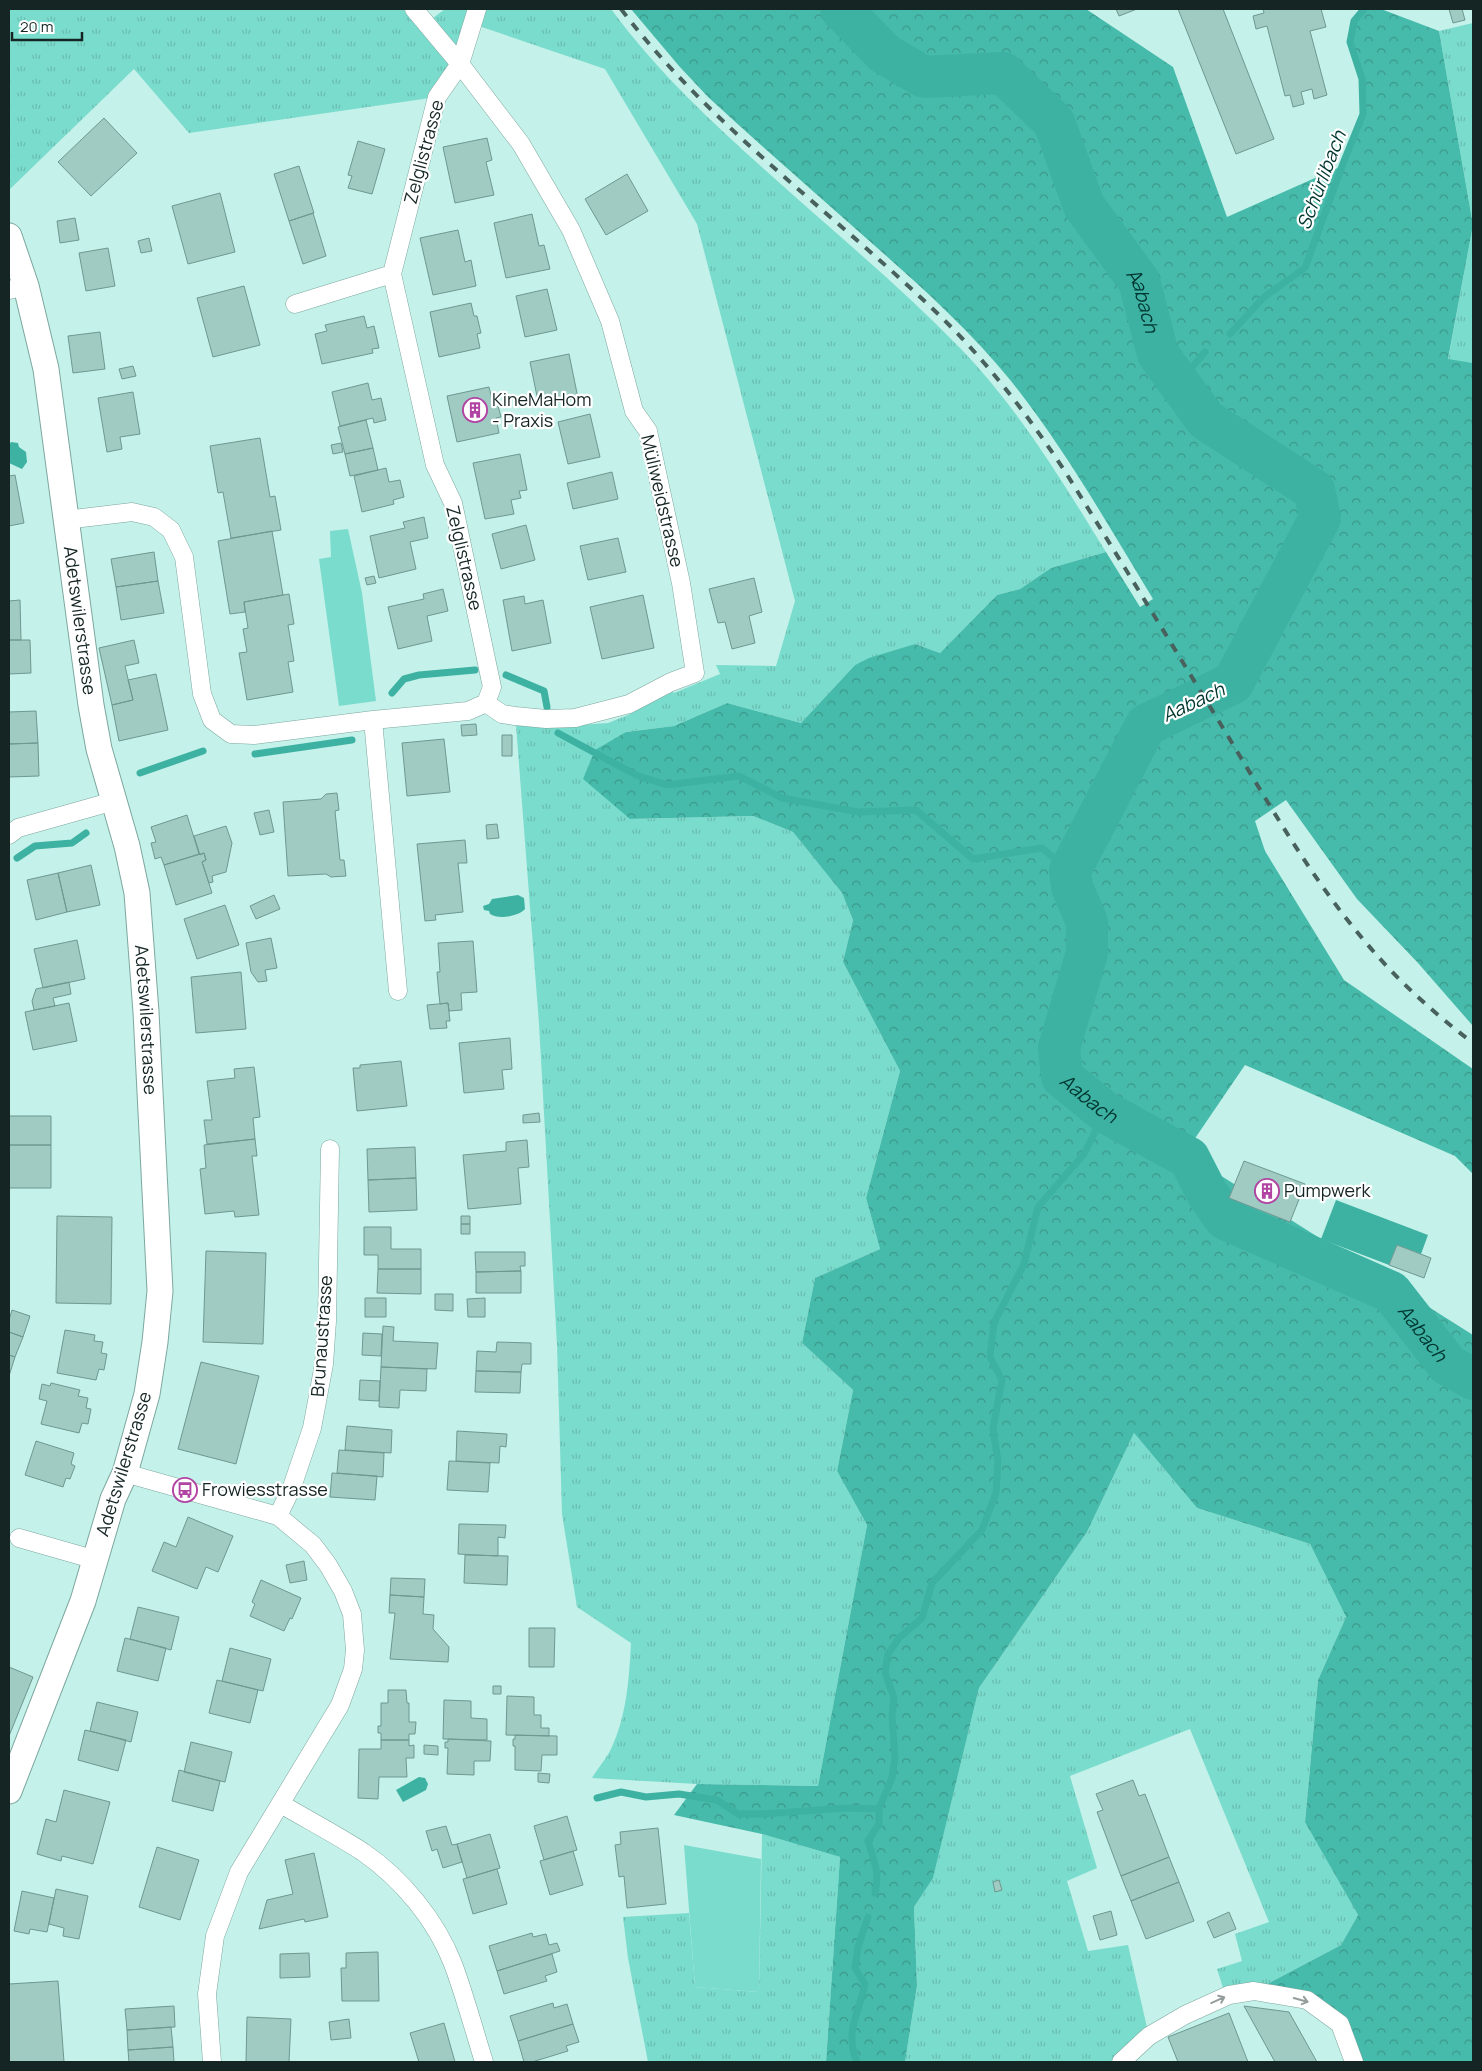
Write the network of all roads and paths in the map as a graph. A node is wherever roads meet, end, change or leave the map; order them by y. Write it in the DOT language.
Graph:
graph roads {
  1 [pos="414,9"];
  2 [pos="476,9"];
  3 [pos="460,64"];
  4 [pos="9,236"];
  5 [pos="392,274"];
  6 [pos="17,288"];
  7 [pos="295,304"];
  8 [pos="65,520"];
  9 [pos="486,704"];
  10 [pos="373,720"];
  11 [pos="114,801"];
  12 [pos="9,835"];
  13 [pos="398,991"];
  14 [pos="330,1149"];
  15 [pos="125,1473"];
  16 [pos="278,1516"];
  17 [pos="19,1538"];
  18 [pos="96,1560"];
  19 [pos="9,1791"];
  20 [pos="281,1804"];
  21 [pos="212,2062"];
  22 [pos="484,2062"];
  23 [pos="1121,2062"];
  24 [pos="1354,2062"];
  1 -- 3 [label="street"];
  2 -- 3 [label="street, Zelglistrasse"];
  3 -- 5 [label="street, Zelglistrasse"];
  3 -- 9 [label="street, Müliweidstrasse"];
  4 -- 6 [label="street, Adetswilerstrasse"];
  5 -- 7 [label="street"];
  5 -- 9 [label="street, Zelglistrasse"];
  6 -- 8 [label="street, Adetswilerstrasse"];
  8 -- 10 [label="street"];
  8 -- 11 [label="street, Adetswilerstrasse"];
  9 -- 10 [label="street"];
  10 -- 13 [label="street"];
  11 -- 12 [label="street"];
  11 -- 15 [label="street, Adetswilerstrasse"];
  14 -- 16 [label="street, Brunaustrasse"];
  15 -- 16 [label="street"];
  15 -- 18 [label="street, Adetswilerstrasse"];
  16 -- 20 [label="street"];
  17 -- 18 [label="street"];
  18 -- 19 [label="street, Adetswilerstrasse"];
  20 -- 21 [label="street"];
  20 -- 22 [label="street"];
  23 -- 24 [label="street, one-way"];
}
